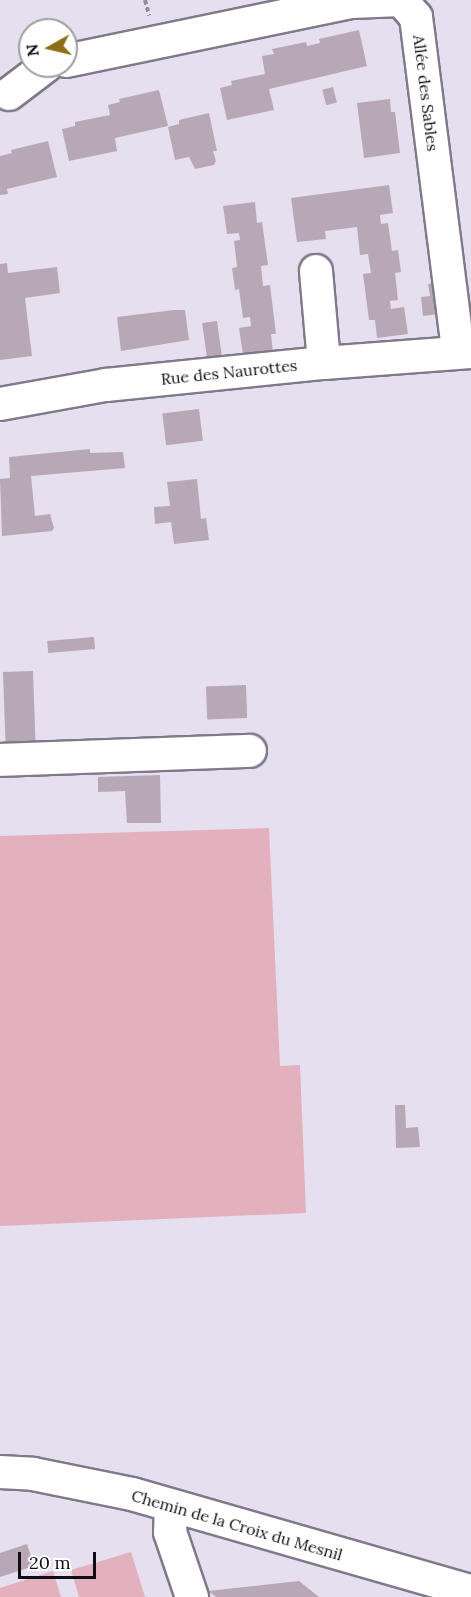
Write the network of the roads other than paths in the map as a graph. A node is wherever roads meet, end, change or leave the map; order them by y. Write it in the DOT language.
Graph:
graph roads {
  1 [pos="352,1"];
  2 [pos="78,58"];
  3 [pos="30,78"];
  4 [pos="9,94"];
  5 [pos="316,271"];
  6 [pos="465,351"];
  7 [pos="324,363"];
  8 [pos="0,404"];
  9 [pos="250,751"];
  10 [pos="0,760"];
  11 [pos="0,1472"];
  12 [pos="171,1506"];
  13 [pos="424,1588"];
  14 [pos="471,1591"];
  15 [pos="192,1597"];
  1 -- 2 [label="street, Allée des Sables"];
  1 -- 6 [label="street, Allée des Sables"];
  3 -- 4 [label="street"];
  5 -- 7 [label="street"];
  6 -- 7 [label="street, Rue des Naurottes"];
  7 -- 8 [label="street, Rue des Naurottes"];
  9 -- 10 [label="street"];
  11 -- 12 [label="street, Chemin de la Croix du Mesnil"];
  12 -- 13 [label="street, Chemin de la Croix du Mesnil"];
  12 -- 15 [label="street"];
  13 -- 14 [label="street, Chemin de la Croix du Mesnil"];
}
